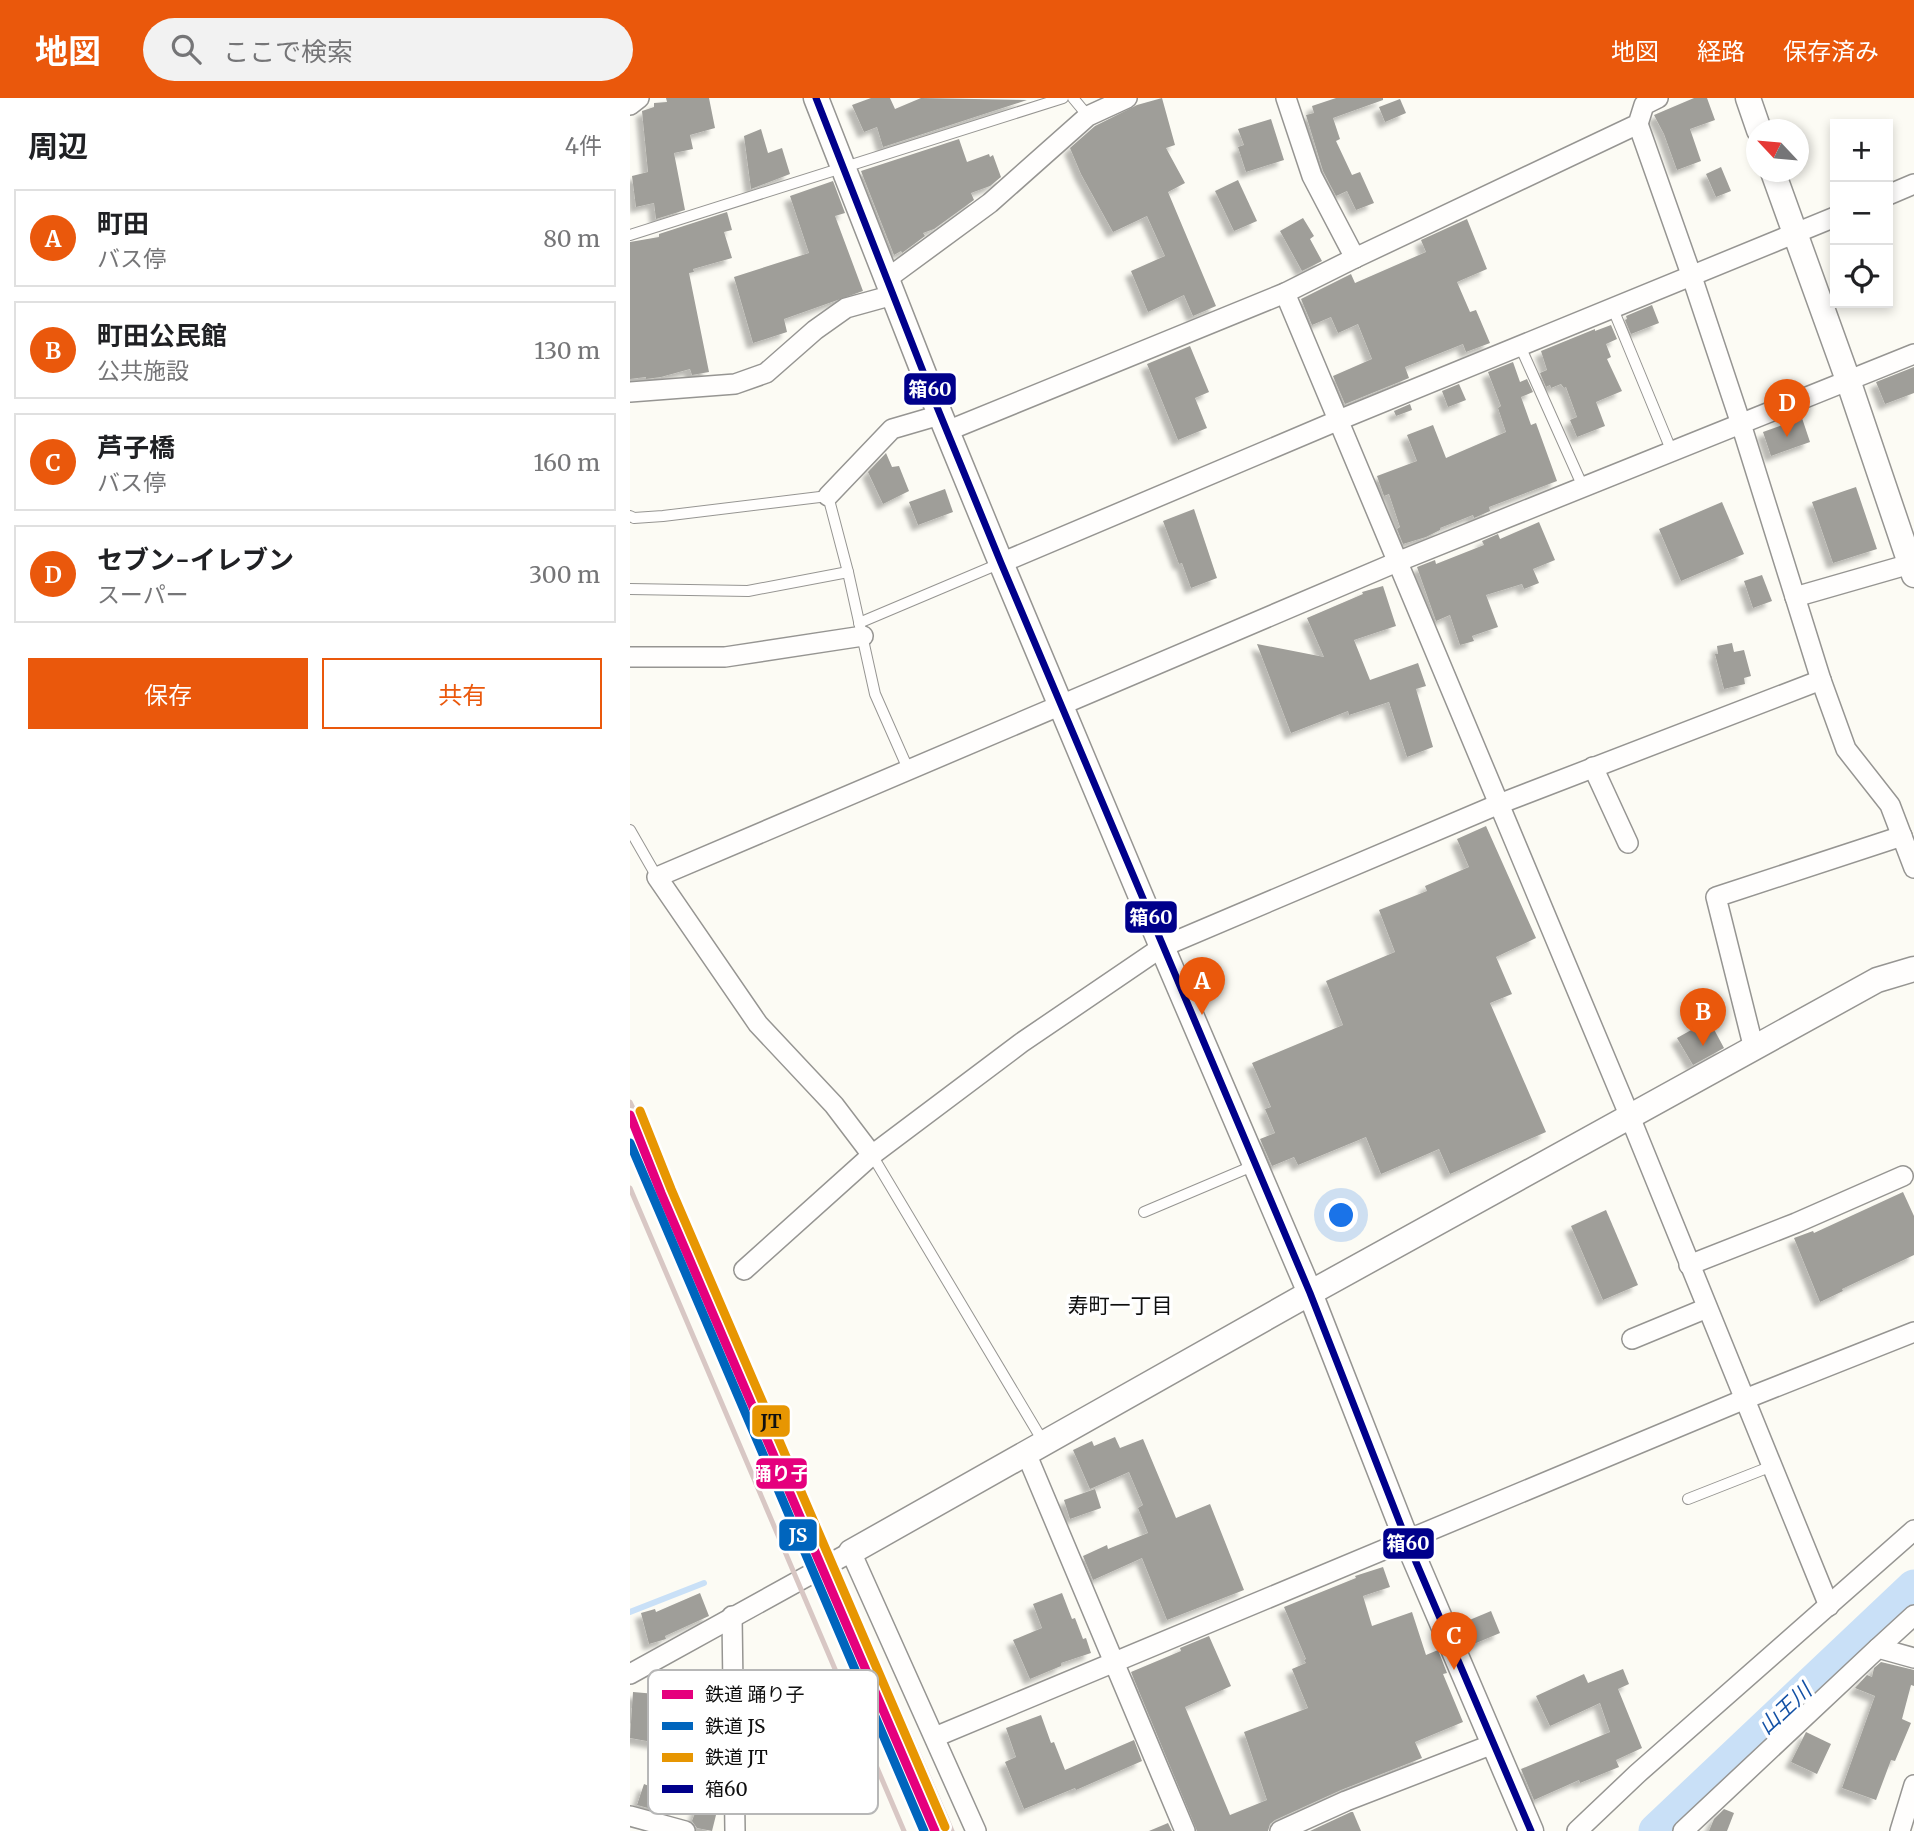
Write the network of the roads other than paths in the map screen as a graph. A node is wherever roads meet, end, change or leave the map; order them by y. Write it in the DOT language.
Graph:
graph roads {
  1 [pos="639,98"];
  2 [pos="816,98"];
  3 [pos="1063,98"];
  4 [pos="1073,98"];
  5 [pos="1127,98"];
  6 [pos="1286,98"];
  7 [pos="1658,98"];
  8 [pos="1748,98"];
  9 [pos="630,105"];
  10 [pos="1088,116"];
  11 [pos="1755,119"];
  12 [pos="1637,124"];
  13 [pos="843,169"];
  14 [pos="1777,182"];
  15 [pos="1914,184"];
  16 [pos="1893,193"];
  17 [pos="1830,219"];
  18 [pos="631,232"];
  19 [pos="1795,234"];
  20 [pos="1355,258"];
  21 [pos="1692,277"];
  22 [pos="890,286"];
  23 [pos="1286,293"];
  24 [pos="1614,309"];
  25 [pos="1520,346"];
  26 [pos="1914,354"];
  27 [pos="1848,380"];
  28 [pos="630,392"];
  29 [pos="1339,419"];
  30 [pos="944,423"];
  31 [pos="1741,424"];
  32 [pos="1672,452"];
  33 [pos="1583,487"];
  34 [pos="828,496"];
  35 [pos="630,516"];
  36 [pos="1397,562"];
  37 [pos="1001,563"];
  38 [pos="1912,568"];
  39 [pos="848,572"];
  40 [pos="630,589"];
  41 [pos="1795,597"];
  42 [pos="861,629"];
  43 [pos="630,657"];
  44 [pos="1821,680"];
  45 [pos="1062,706"];
  46 [pos="1593,768"];
  47 [pos="909,771"];
  48 [pos="1499,804"];
  49 [pos="630,830"];
  50 [pos="1902,836"];
  51 [pos="1628,843"];
  52 [pos="1914,868"];
  53 [pos="657,877"];
  54 [pos="1161,947"];
  55 [pos="1914,969"];
  56 [pos="1754,1049"];
  57 [pos="1630,1117"];
  58 [pos="872,1155"];
  59 [pos="1255,1166"];
  60 [pos="1903,1176"];
  61 [pos="1144,1212"];
  62 [pos="1689,1265"];
  63 [pos="744,1270"];
  64 [pos="1310,1293"];
  65 [pos="1707,1308"];
  66 [pos="1914,1332"];
  67 [pos="1632,1339"];
  68 [pos="1745,1398"];
  69 [pos="1035,1448"];
  70 [pos="1772,1466"];
  71 [pos="1688,1499"];
  72 [pos="1914,1530"];
  73 [pos="1407,1541"];
  74 [pos="851,1552"];
  75 [pos="1829,1606"];
  76 [pos="1914,1615"];
  77 [pos="732,1616"];
  78 [pos="1878,1648"];
  79 [pos="1914,1658"];
  80 [pos="1113,1661"];
  81 [pos="733,1670"];
  82 [pos="630,1674"];
  83 [pos="934,1737"];
  84 [pos="1493,1744"];
  85 [pos="1914,1785"];
  86 [pos="630,1816"];
  87 [pos="685,1831"];
  88 [pos="976,1831"];
  89 [pos="1185,1831"];
  90 [pos="1280,1831"];
  91 [pos="1531,1831"];
  92 [pos="1577,1831"];
  93 [pos="1683,1831"];
  94 [pos="1900,1831"];
  1 -- 9 [label="street"];
  2 -- 13 [label="street"];
  3 -- 13 [label="lane"];
  4 -- 10 [label="lane"];
  5 -- 10 [label="street"];
  6 -- 20 [label="street"];
  7 -- 12 [label="street"];
  8 -- 11 [label="street"];
  10 -- 22 [label="street"];
  12 -- 20 [label="street"];
  12 -- 21 [label="street"];
  13 -- 18 [label="lane"];
  13 -- 22 [label="street"];
  14 -- 19 [label="street"];
  15 -- 16 [label="street"];
  17 -- 19 [label="street"];
  19 -- 21 [label="street"];
  19 -- 27 [label="street"];
  20 -- 23 [label="street"];
  21 -- 24 [label="street"];
  21 -- 31 [label="street"];
  22 -- 28 [label="street"];
  22 -- 30 [label="street"];
  23 -- 29 [label="street"];
  23 -- 30 [label="street"];
  24 -- 25 [label="street"];
  24 -- 32 [label="lane"];
  25 -- 29 [label="street"];
  25 -- 33 [label="lane"];
  26 -- 27 [label="street"];
  27 -- 31 [label="street"];
  27 -- 38 [label="street"];
  29 -- 36 [label="street"];
  29 -- 37 [label="street"];
  30 -- 34 [label="street"];
  30 -- 37 [label="street"];
  31 -- 32 [label="street"];
  31 -- 41 [label="street"];
  32 -- 33 [label="street"];
  33 -- 36 [label="street"];
  34 -- 35 [label="lane"];
  34 -- 39 [label="lane"];
  36 -- 45 [label="street"];
  36 -- 48 [label="street"];
  37 -- 42 [label="lane"];
  37 -- 45 [label="street"];
  38 -- 41 [label="street"];
  39 -- 40 [label="lane"];
  39 -- 42 [label="lane"];
  41 -- 44 [label="street"];
  42 -- 43 [label="street"];
  42 -- 47 [label="lane"];
  44 -- 46 [label="street"];
  44 -- 50 [label="street"];
  45 -- 47 [label="street"];
  45 -- 54 [label="street"];
  46 -- 48 [label="street"];
  46 -- 51 [label="street"];
  47 -- 53 [label="street"];
  48 -- 54 [label="street"];
  48 -- 57 [label="street"];
  49 -- 53 [label="lane"];
  50 -- 52 [label="street"];
  50 -- 56 [label="street"];
  53 -- 58 [label="street"];
  54 -- 58 [label="street"];
  54 -- 59 [label="street"];
  55 -- 56 [label="street"];
  56 -- 57 [label="street"];
  57 -- 62 [label="street"];
  57 -- 64 [label="street"];
  58 -- 63 [label="street"];
  58 -- 69 [label="lane"];
  59 -- 61 [label="lane"];
  59 -- 64 [label="street"];
  60 -- 62 [label="street"];
  62 -- 65 [label="street"];
  64 -- 69 [label="street"];
  64 -- 73 [label="street"];
  65 -- 67 [label="street"];
  65 -- 68 [label="street"];
  66 -- 68 [label="street"];
  68 -- 70 [label="street"];
  68 -- 73 [label="street"];
  69 -- 74 [label="street"];
  69 -- 80 [label="street"];
  70 -- 71 [label="lane"];
  70 -- 75 [label="street"];
  72 -- 75 [label="street"];
  73 -- 80 [label="street"];
  73 -- 84 [label="street"];
  74 -- 77 [label="street"];
  74 -- 83 [label="street"];
  75 -- 92 [label="street"];
  76 -- 78 [label="street"];
  77 -- 81 [label="street"];
  77 -- 82 [label="street"];
  78 -- 79 [label="street"];
  78 -- 93 [label="street"];
  80 -- 83 [label="street"];
  80 -- 89 [label="street"];
  83 -- 88 [label="street"];
  84 -- 90 [label="street"];
  84 -- 91 [label="street"];
  85 -- 94 [label="street"];
  86 -- 87 [label="street"];
}
